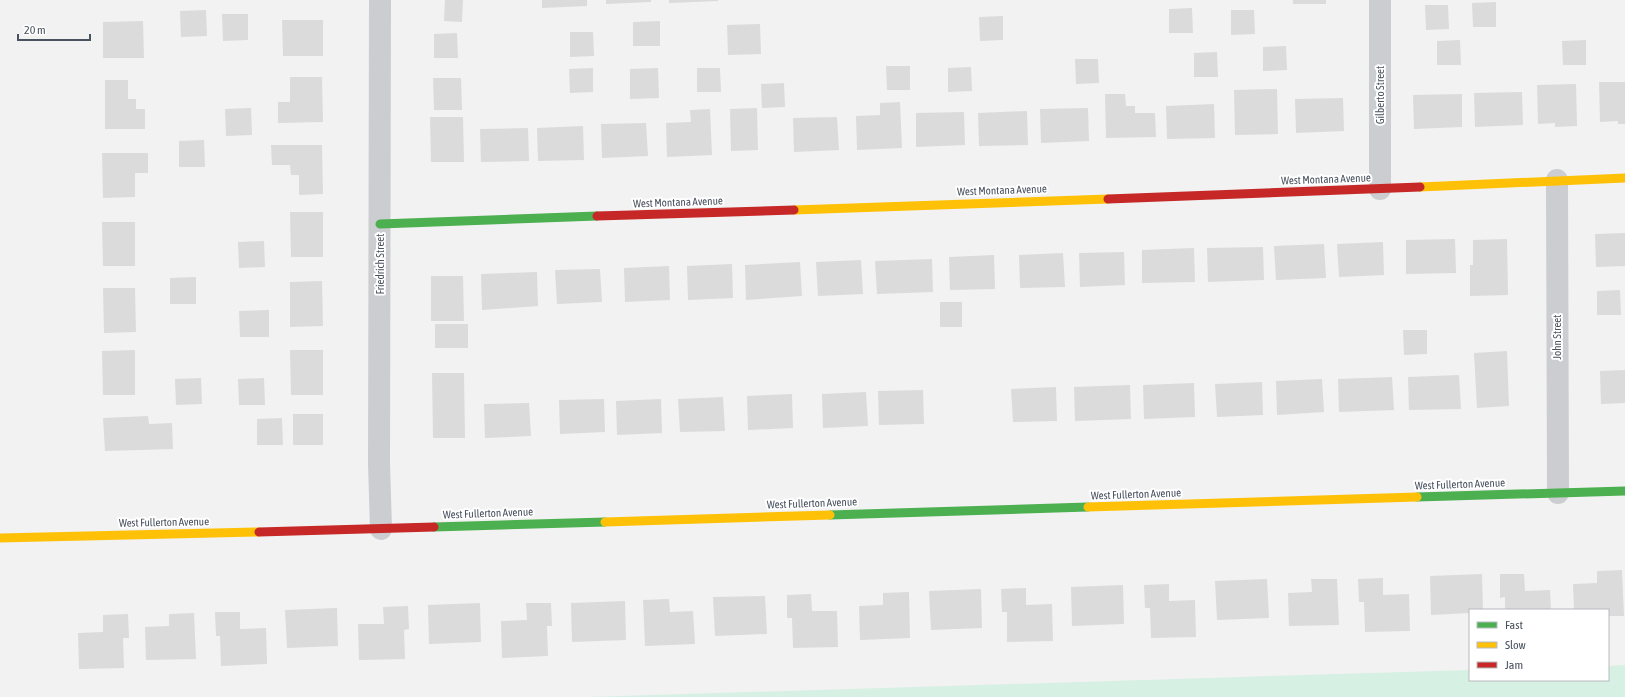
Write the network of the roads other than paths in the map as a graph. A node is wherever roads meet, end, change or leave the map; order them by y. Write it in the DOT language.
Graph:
graph roads {
  1 [pos="380,0"];
  2 [pos="1380,0"];
  3 [pos="1625,178"];
  4 [pos="1557,180"];
  5 [pos="1380,190"];
  6 [pos="380,224"];
  7 [pos="1625,491"];
  8 [pos="1558,493"];
  9 [pos="381,528"];
  10 [pos="0,538"];
  1 -- 6 [label="street, Friedrich Street"];
  2 -- 5 [label="street, Gilberto Street"];
  3 -- 4 [label="street, West Montana Avenue"];
  4 -- 5 [label="street, West Montana Avenue"];
  4 -- 8 [label="street, John Street"];
  5 -- 6 [label="street, West Montana Avenue"];
  6 -- 9 [label="street, Friedrich Street"];
  7 -- 8 [label="street, West Fullerton Avenue"];
  8 -- 9 [label="street, West Fullerton Avenue"];
  9 -- 10 [label="street, West Fullerton Avenue"];
}
